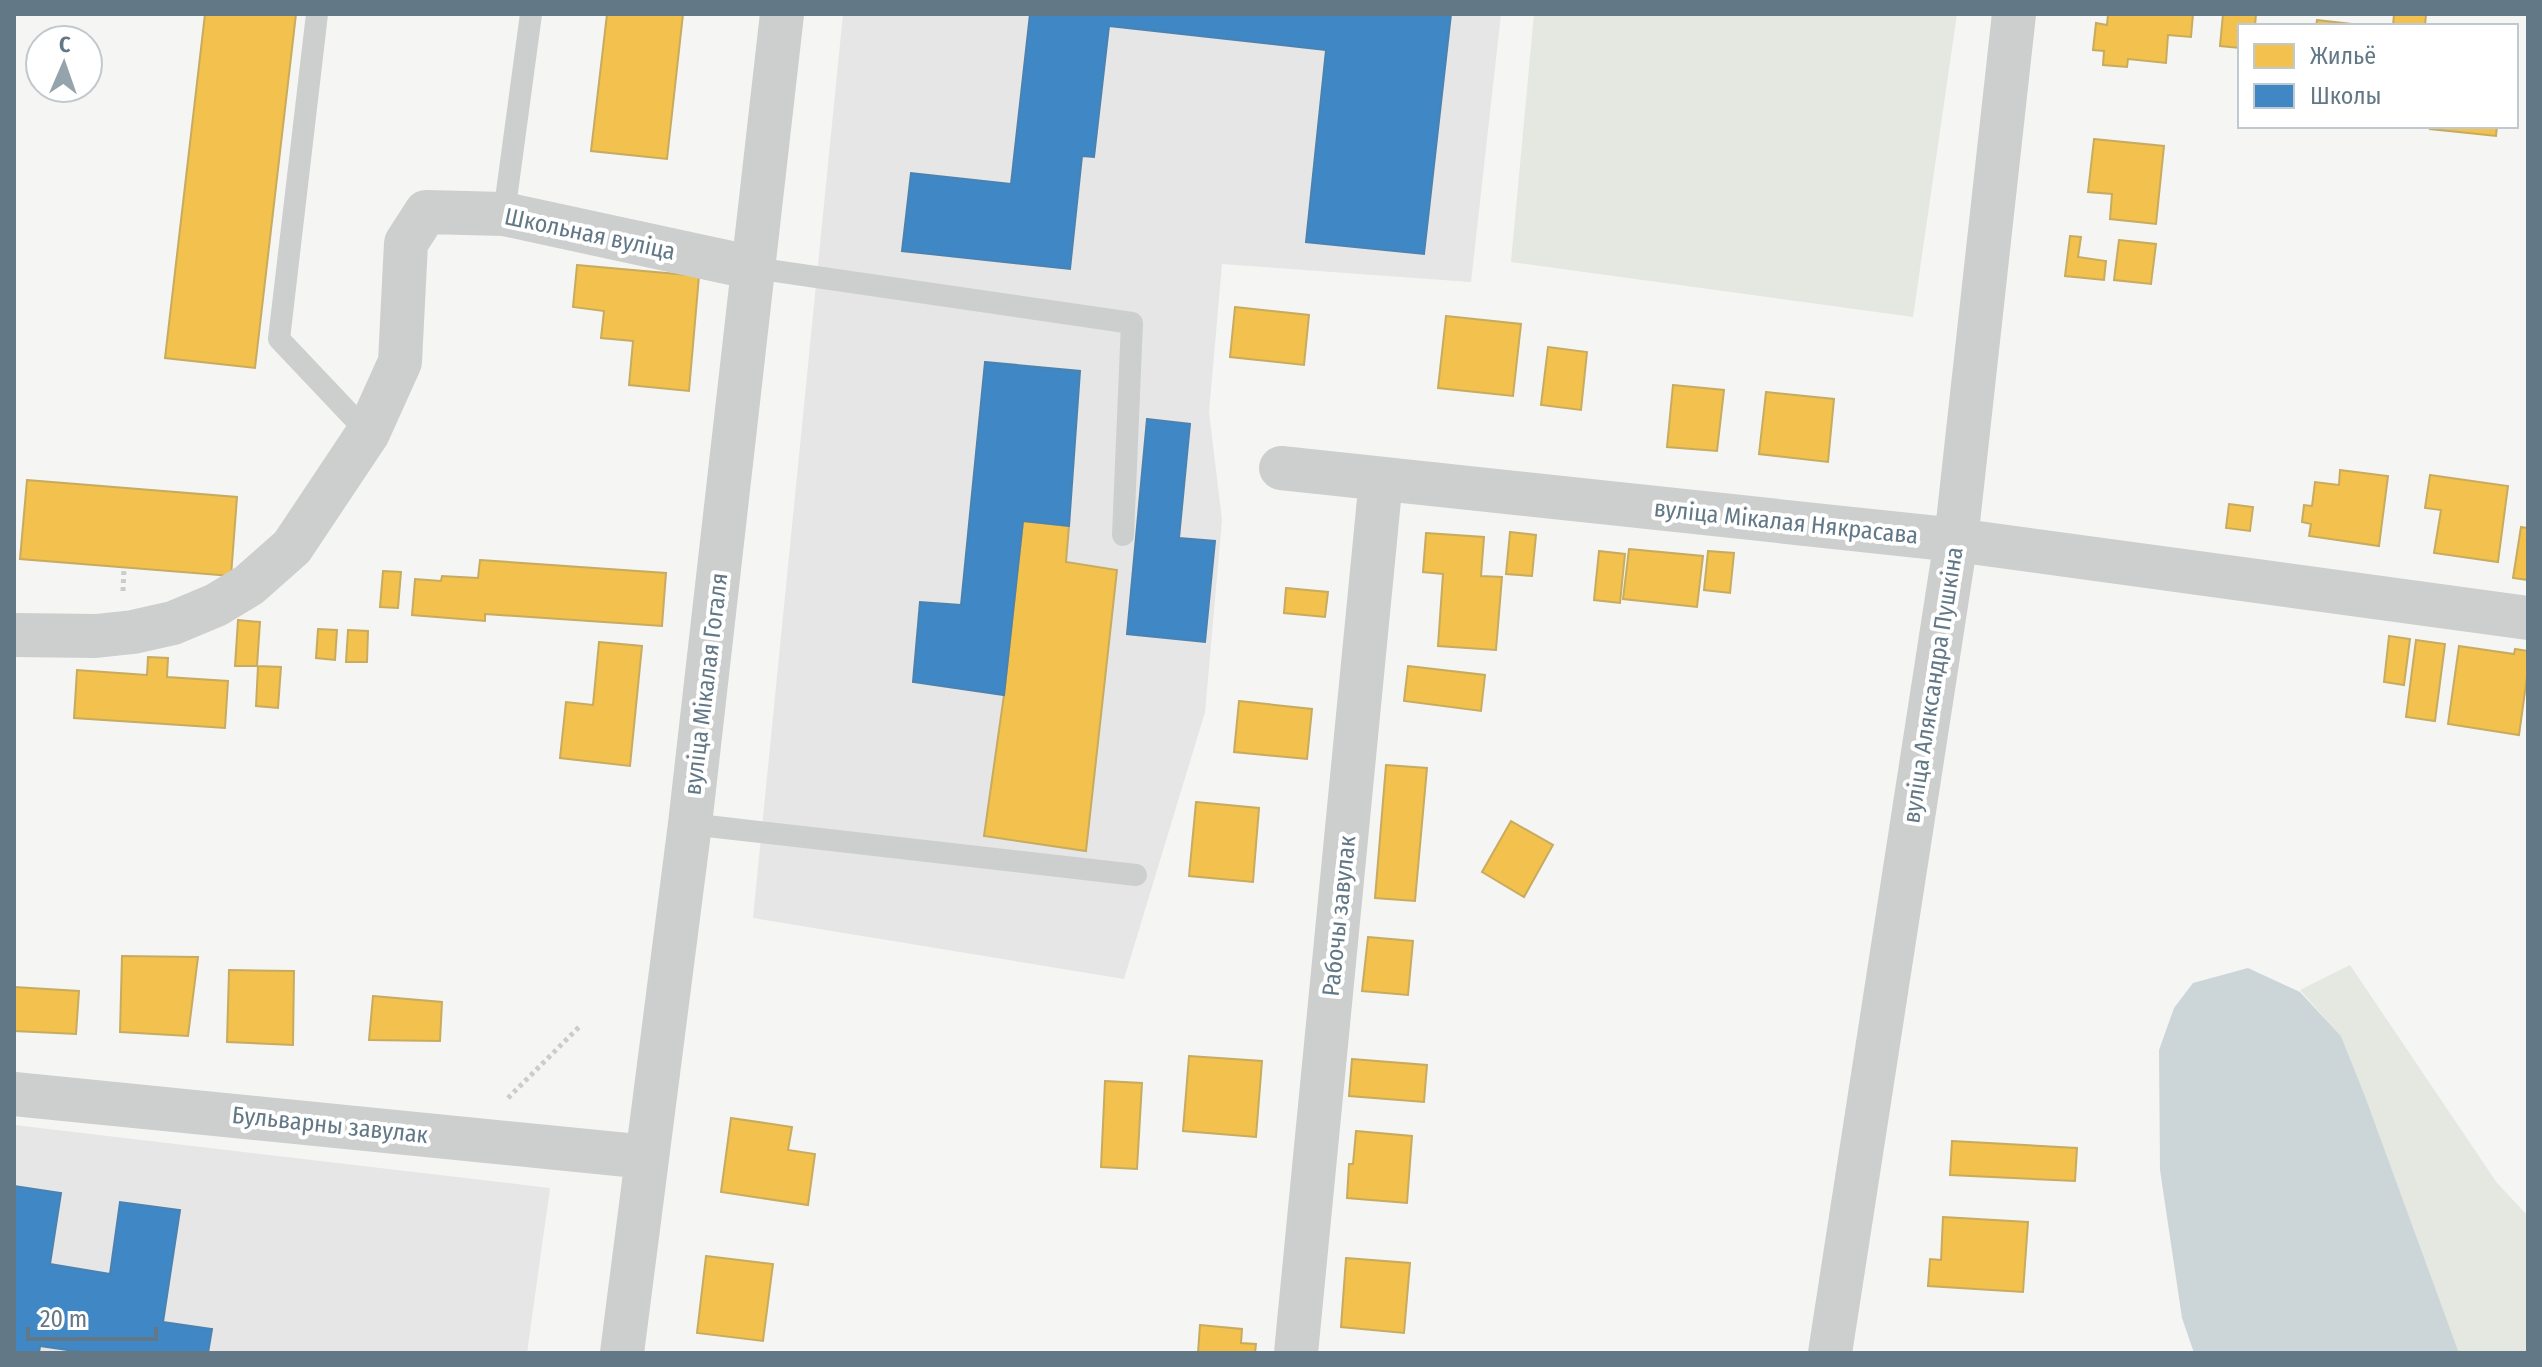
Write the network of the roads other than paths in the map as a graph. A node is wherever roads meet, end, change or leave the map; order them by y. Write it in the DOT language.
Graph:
graph roads {
  1 [pos="317,14"];
  2 [pos="531,14"];
  3 [pos="782,14"];
  4 [pos="2014,14"];
  5 [pos="504,214"];
  6 [pos="754,268"];
  7 [pos="368,433"];
  8 [pos="1281,468"];
  9 [pos="1381,479"];
  10 [pos="1123,535"];
  11 [pos="1956,540"];
  12 [pos="2528,618"];
  13 [pos="14,635"];
  14 [pos="690,824"];
  15 [pos="1136,875"];
  16 [pos="14,1094"];
  17 [pos="647,1157"];
  18 [pos="622,1353"];
  19 [pos="1296,1353"];
  20 [pos="1830,1353"];
  1 -- 7 [label="lane"];
  2 -- 5 [label="lane"];
  3 -- 6 [label="street, вуліца Мікалая Гогаля"];
  4 -- 11 [label="street, вуліца Аляксандра Пушкіна"];
  5 -- 6 [label="street, Школьная вуліца"];
  5 -- 7 [label="street, Школьная вуліца"];
  6 -- 10 [label="lane"];
  6 -- 14 [label="street, вуліца Мікалая Гогаля"];
  7 -- 13 [label="street, Школьная вуліца"];
  8 -- 9 [label="street, вуліца Мікалая Някрасава"];
  9 -- 11 [label="street, вуліца Мікалая Някрасава"];
  9 -- 19 [label="street, Рабочы завулак"];
  11 -- 12 [label="street, вуліца Мікалая Някрасава"];
  11 -- 20 [label="street, вуліца Аляксандра Пушкіна"];
  14 -- 15 [label="lane"];
  14 -- 17 [label="street, вуліца Мікалая Гогаля"];
  16 -- 17 [label="street, Бульварны завулак"];
  17 -- 18 [label="street, вуліца Мікалая Гогаля"];
}
